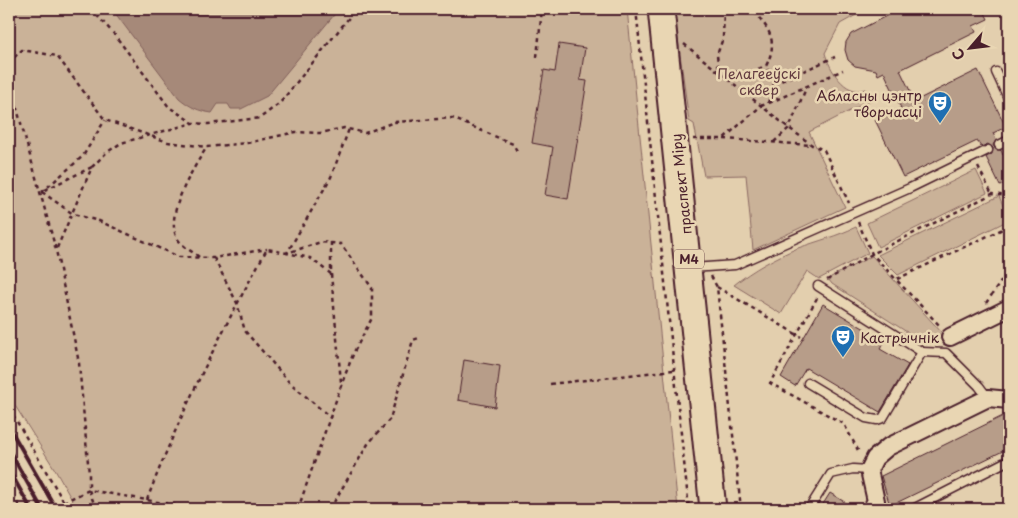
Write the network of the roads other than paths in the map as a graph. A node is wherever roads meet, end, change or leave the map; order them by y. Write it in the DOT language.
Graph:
graph roads {
  1 [pos="647,9"];
  2 [pos="662,9"];
  3 [pos="996,72"];
  4 [pos="1009,100"];
  5 [pos="1009,140"];
  6 [pos="999,145"];
  7 [pos="988,150"];
  8 [pos="690,268"];
  9 [pos="818,286"];
  10 [pos="1009,308"];
  11 [pos="950,337"];
  12 [pos="922,352"];
  13 [pos="808,383"];
  14 [pos="988,398"];
  15 [pos="1009,400"];
  16 [pos="1009,460"];
  17 [pos="868,470"];
  18 [pos="876,507"];
  19 [pos="724,508"];
  20 [pos="698,509"];
  21 [pos="809,509"];
  22 [pos="913,509"];
  1 -- 20 [label="main road, праспект Міру / М4"];
  2 -- 8 [label="main road, праспект Міру / М4"];
  3 -- 4 [label="lane"];
  5 -- 6 [label="lane"];
  7 -- 8 [label="lane"];
  8 -- 19 [label="main road, праспект Міру / М4"];
  9 -- 12 [label="lane"];
  10 -- 11 [label="street"];
  12 -- 13 [label="lane"];
  12 -- 14 [label="lane"];
  14 -- 15 [label="street"];
  14 -- 17 [label="street"];
  16 -- 22 [label="lane"];
  17 -- 18 [label="street"];
  17 -- 21 [label="lane"];
}
